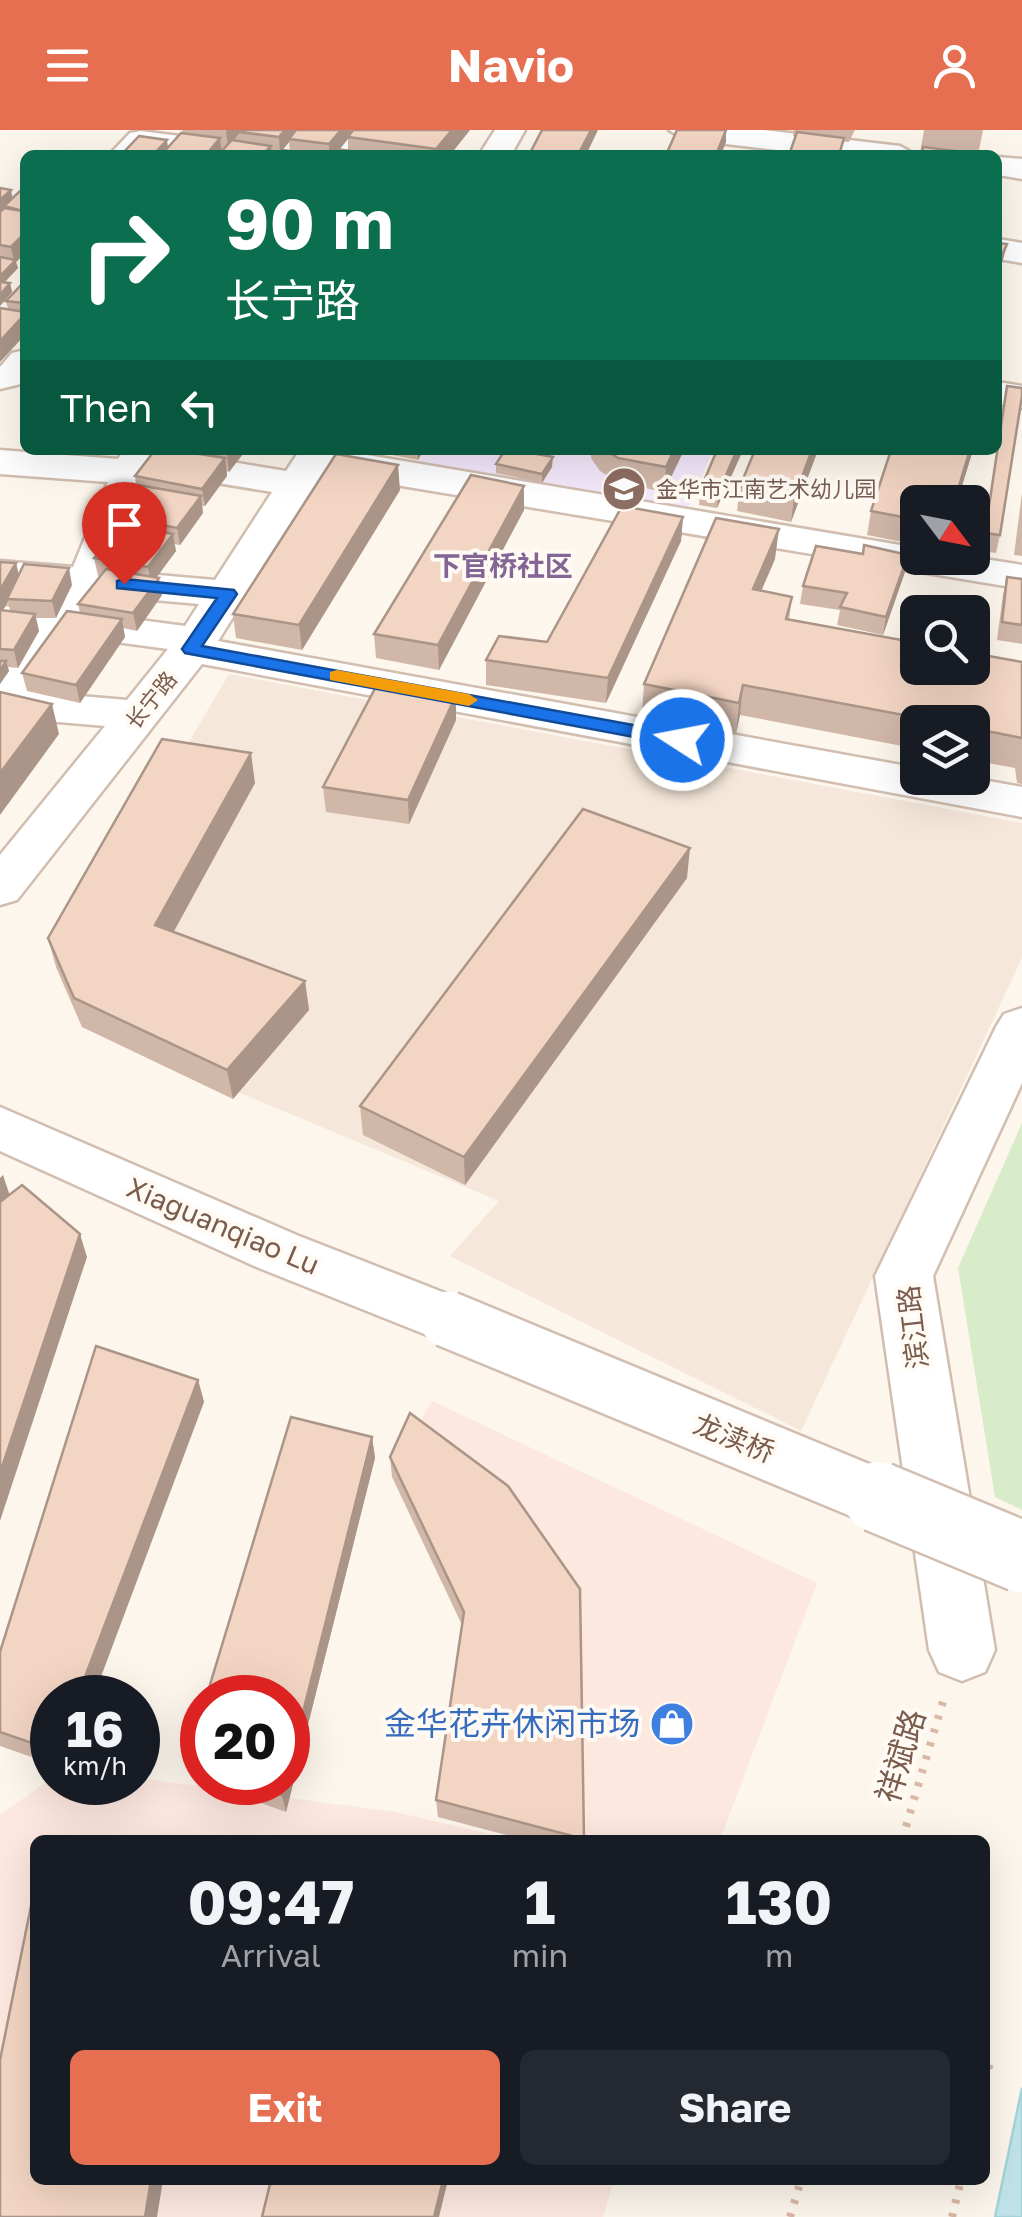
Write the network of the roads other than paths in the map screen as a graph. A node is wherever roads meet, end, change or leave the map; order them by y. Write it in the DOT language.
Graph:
graph roads {
  1 [pos="684,130"];
  2 [pos="368,131"];
  3 [pos="175,144"];
  4 [pos="241,148"];
  5 [pos="131,150"];
  6 [pos="347,150"];
  7 [pos="857,150"];
  8 [pos="20,367"];
  9 [pos="0,378"];
  10 [pos="25,459"];
  11 [pos="137,460"];
  12 [pos="310,465"];
  13 [pos="0,573"];
  14 [pos="1022,577"];
  15 [pos="88,581"];
  16 [pos="228,594"];
  17 [pos="0,619"];
  18 [pos="60,622"];
  19 [pos="193,645"];
  20 [pos="2,703"];
  21 [pos="139,715"];
  22 [pos="1022,802"];
  23 [pos="0,888"];
  24 [pos="1022,1027"];
  25 [pos="0,1128"];
  26 [pos="447,1319"];
  27 [pos="1022,1557"];
  28 [pos="954,1668"];
  1 -- 7 [label="street"];
  2 -- 6 [label="street"];
  3 -- 4 [label="street"];
  3 -- 5 [label="street"];
  8 -- 9 [label="street"];
  10 -- 11 [label="street"];
  11 -- 12 [label="street"];
  11 -- 15 [label="street"];
  12 -- 14 [label="street"];
  12 -- 16 [label="street, 长宁路"];
  13 -- 15 [label="street"];
  15 -- 16 [label="street"];
  15 -- 18 [label="street"];
  16 -- 19 [label="street, 长宁路"];
  17 -- 18 [label="street"];
  18 -- 19 [label="street"];
  18 -- 20 [label="street"];
  19 -- 21 [label="street, 长宁路"];
  19 -- 22 [label="street"];
  20 -- 21 [label="street"];
  21 -- 23 [label="street, 长宁路"];
  24 -- 28 [label="street, 滨江路"];
  25 -- 26 [label="street, Xiaguanqiao Lu"];
  26 -- 27 [label="street, 龙渎桥, bridge"];
}
